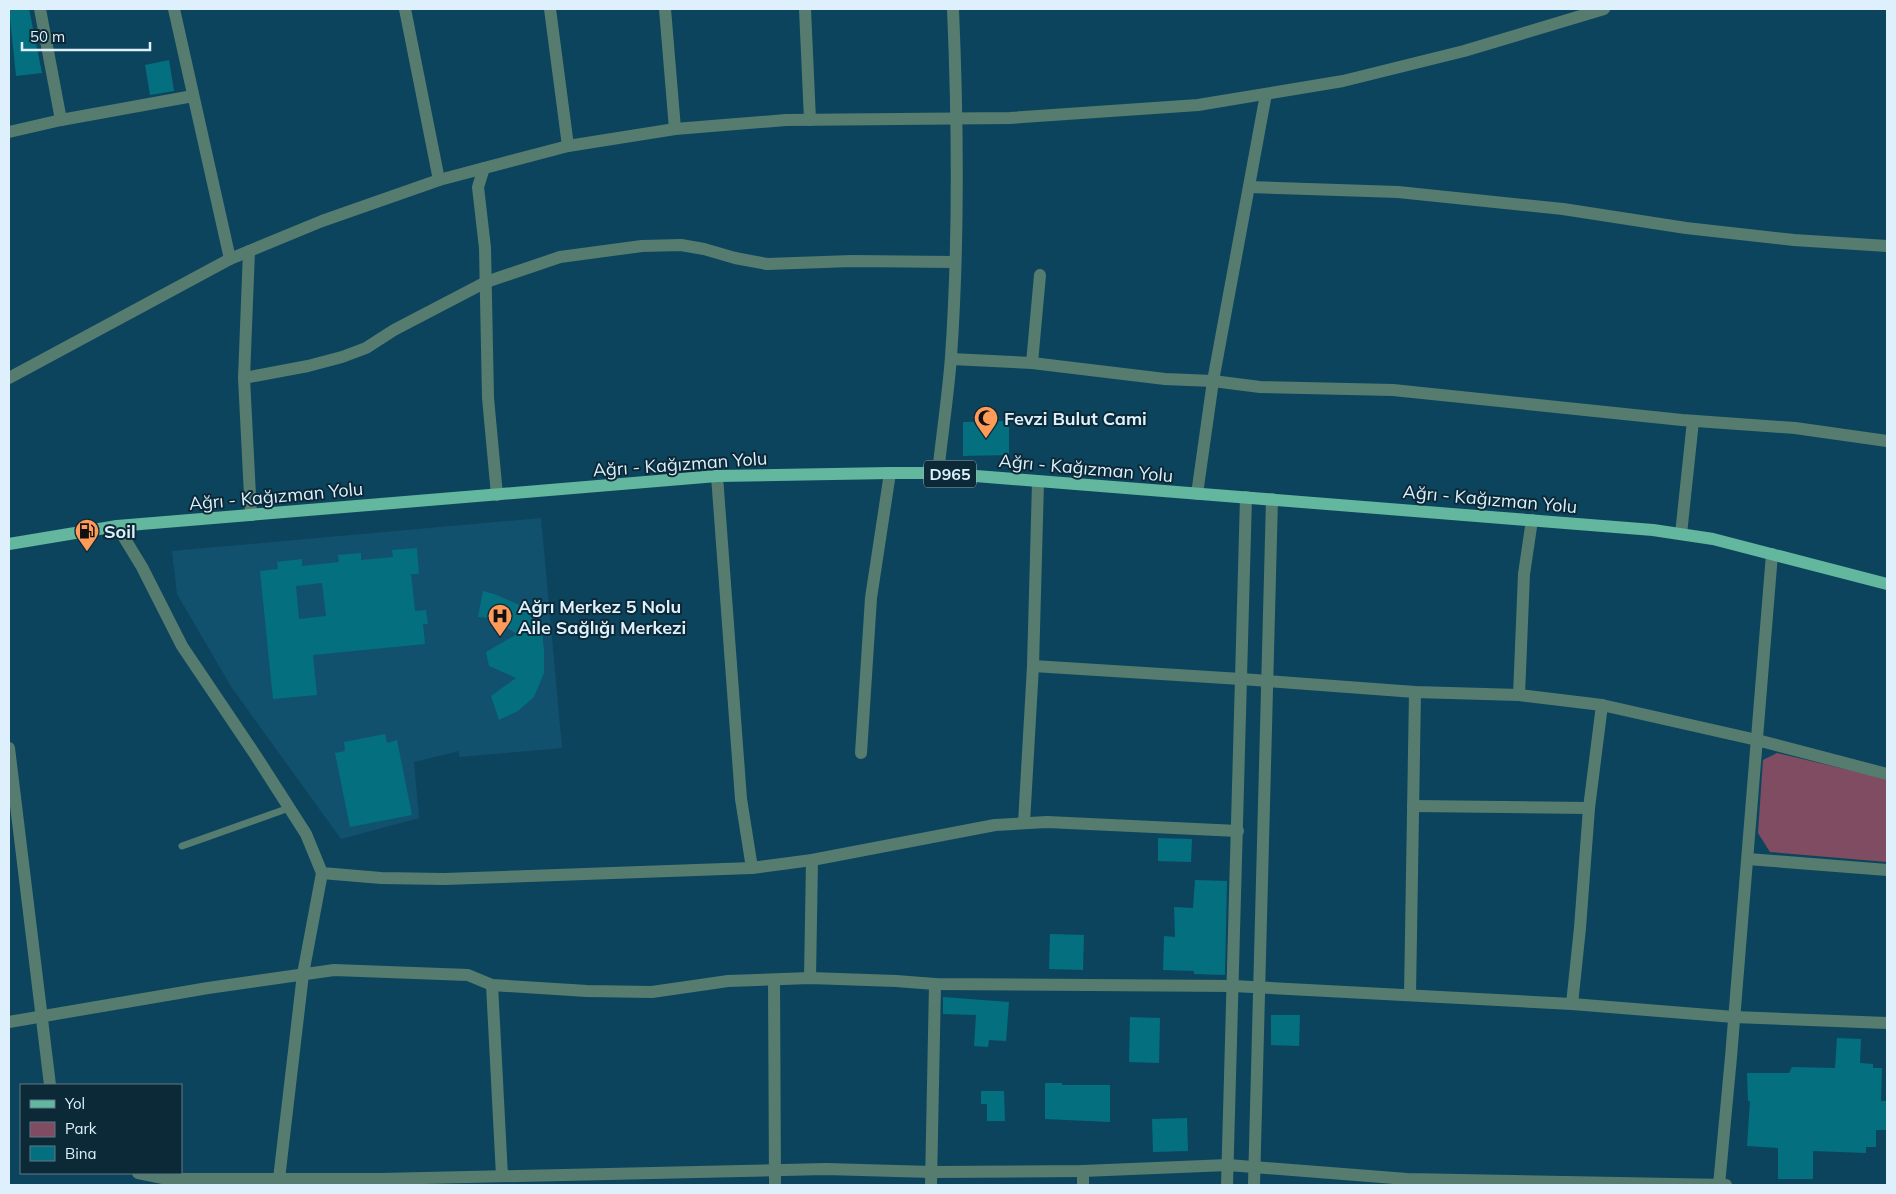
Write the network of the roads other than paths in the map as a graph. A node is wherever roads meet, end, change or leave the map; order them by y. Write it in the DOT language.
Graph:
graph roads {
  1 [pos="40,9"];
  2 [pos="174,9"];
  3 [pos="405,9"];
  4 [pos="550,9"];
  5 [pos="665,9"];
  6 [pos="805,9"];
  7 [pos="954,9"];
  8 [pos="1604,9"];
  9 [pos="1578,13"];
  10 [pos="1266,94"];
  11 [pos="193,96"];
  12 [pos="958,119"];
  13 [pos="61,120"];
  14 [pos="810,120"];
  15 [pos="675,129"];
  16 [pos="9,132"];
  17 [pos="568,146"];
  18 [pos="484,168"];
  19 [pos="439,180"];
  20 [pos="1249,187"];
  21 [pos="1887,246"];
  22 [pos="249,251"];
  23 [pos="230,259"];
  24 [pos="955,262"];
  25 [pos="1040,275"];
  26 [pos="486,282"];
  27 [pos="951,360"];
  28 [pos="1032,363"];
  29 [pos="9,378"];
  30 [pos="244,378"];
  31 [pos="1213,381"];
  32 [pos="1693,421"];
  33 [pos="1887,441"];
  34 [pos="890,473"];
  35 [pos="938,473"];
  36 [pos="717,476"];
  37 [pos="1038,482"];
  38 [pos="1197,494"];
  39 [pos="497,495"];
  40 [pos="1246,497"];
  41 [pos="1272,499"];
  42 [pos="251,515"];
  43 [pos="1532,520"];
  44 [pos="117,526"];
  45 [pos="1681,534"];
  46 [pos="9,544"];
  47 [pos="1772,554"];
  48 [pos="1887,584"];
  49 [pos="1033,666"];
  50 [pos="1241,679"];
  51 [pos="1267,682"];
  52 [pos="1415,692"];
  53 [pos="1519,695"];
  54 [pos="1602,705"];
  55 [pos="1757,740"];
  56 [pos="9,748"];
  57 [pos="861,753"];
  58 [pos="1887,774"];
  59 [pos="1413,806"];
  60 [pos="289,808"];
  61 [pos="1589,808"];
  62 [pos="1024,823"];
  63 [pos="1238,831"];
  64 [pos="182,846"];
  65 [pos="1748,859"];
  66 [pos="812,860"];
  67 [pos="752,868"];
  68 [pos="1887,870"];
  69 [pos="322,873"];
  70 [pos="303,974"];
  71 [pos="810,978"];
  72 [pos="774,980"];
  73 [pos="935,984"];
  74 [pos="492,985"];
  75 [pos="1234,986"];
  76 [pos="1260,988"];
  77 [pos="1410,995"];
  78 [pos="1572,1004"];
  79 [pos="42,1017"];
  80 [pos="1734,1017"];
  81 [pos="9,1022"];
  82 [pos="1887,1023"];
  83 [pos="50,1084"];
  84 [pos="1228,1165"];
  85 [pos="1255,1166"];
  86 [pos="776,1170"];
  87 [pos="1083,1171"];
  88 [pos="932,1172"];
  89 [pos="144,1174"];
  90 [pos="502,1176"];
  91 [pos="279,1179"];
  92 [pos="263,1182"];
  93 [pos="402,1182"];
  94 [pos="1407,1182"];
  95 [pos="775,1185"];
  96 [pos="931,1185"];
  97 [pos="1083,1185"];
  98 [pos="1227,1185"];
  99 [pos="1254,1185"];
  100 [pos="1719,1185"];
  101 [pos="1726,1185"];
  1 -- 13 [label="street"];
  2 -- 11 [label="street"];
  3 -- 19 [label="street"];
  4 -- 17 [label="street"];
  5 -- 15 [label="street"];
  6 -- 14 [label="street"];
  7 -- 12 [label="street"];
  8 -- 9 [label="street"];
  9 -- 10 [label="street"];
  10 -- 12 [label="street"];
  10 -- 20 [label="street"];
  11 -- 13 [label="street"];
  11 -- 23 [label="street"];
  12 -- 14 [label="street"];
  12 -- 24 [label="street"];
  13 -- 16 [label="street"];
  14 -- 15 [label="street"];
  15 -- 17 [label="street"];
  17 -- 18 [label="street"];
  18 -- 19 [label="street"];
  18 -- 26 [label="street"];
  19 -- 22 [label="street"];
  20 -- 21 [label="street"];
  20 -- 31 [label="street"];
  22 -- 23 [label="street"];
  22 -- 30 [label="street"];
  23 -- 29 [label="street"];
  24 -- 26 [label="street"];
  24 -- 27 [label="street"];
  25 -- 28 [label="street"];
  26 -- 30 [label="street"];
  26 -- 39 [label="street"];
  27 -- 28 [label="street"];
  27 -- 35 [label="street"];
  28 -- 31 [label="street"];
  30 -- 42 [label="street"];
  31 -- 32 [label="street"];
  31 -- 38 [label="street"];
  32 -- 33 [label="street"];
  32 -- 45 [label="street"];
  34 -- 35 [label="main road, Ağrı - Kağızman Yolu / D965"];
  34 -- 36 [label="main road, Ağrı - Kağızman Yolu / D965"];
  34 -- 57 [label="street"];
  35 -- 37 [label="main road, Ağrı - Kağızman Yolu / D965"];
  36 -- 39 [label="main road, Ağrı - Kağızman Yolu / D965"];
  36 -- 67 [label="street"];
  37 -- 38 [label="main road, Ağrı - Kağızman Yolu / D965"];
  37 -- 49 [label="street"];
  38 -- 40 [label="main road, Ağrı - Kağızman Yolu / D965"];
  39 -- 42 [label="main road, Ağrı - Kağızman Yolu / D965"];
  40 -- 41 [label="main road, Ağrı - Kağızman Yolu / D965"];
  40 -- 50 [label="street"];
  41 -- 43 [label="main road, Ağrı - Kağızman Yolu / D965"];
  41 -- 51 [label="street"];
  42 -- 44 [label="main road, Ağrı - Kağızman Yolu / D965"];
  43 -- 45 [label="main road, Ağrı - Kağızman Yolu / D965"];
  43 -- 53 [label="street"];
  44 -- 46 [label="main road, Ağrı - Kağızman Yolu / D965"];
  44 -- 60 [label="street"];
  45 -- 47 [label="main road, Ağrı - Kağızman Yolu / D965"];
  47 -- 48 [label="main road, Ağrı - Kağızman Yolu / D965"];
  47 -- 55 [label="street"];
  49 -- 50 [label="street"];
  49 -- 62 [label="street"];
  50 -- 51 [label="street"];
  50 -- 63 [label="street"];
  51 -- 52 [label="street"];
  51 -- 76 [label="street"];
  52 -- 53 [label="street"];
  52 -- 59 [label="street"];
  53 -- 54 [label="street"];
  54 -- 55 [label="street"];
  54 -- 61 [label="street"];
  55 -- 58 [label="street"];
  55 -- 65 [label="street"];
  56 -- 79 [label="street"];
  59 -- 61 [label="street"];
  59 -- 77 [label="street"];
  60 -- 64 [label="lane"];
  60 -- 69 [label="street"];
  61 -- 78 [label="street"];
  62 -- 63 [label="street"];
  62 -- 66 [label="street"];
  63 -- 75 [label="street"];
  65 -- 68 [label="street"];
  65 -- 80 [label="street"];
  66 -- 67 [label="street"];
  66 -- 71 [label="street"];
  67 -- 69 [label="street"];
  69 -- 70 [label="street"];
  70 -- 74 [label="street"];
  70 -- 79 [label="street"];
  70 -- 91 [label="street"];
  71 -- 72 [label="street"];
  71 -- 73 [label="street"];
  72 -- 74 [label="street"];
  72 -- 86 [label="street"];
  73 -- 75 [label="street"];
  73 -- 88 [label="street"];
  74 -- 90 [label="street"];
  75 -- 76 [label="street"];
  75 -- 84 [label="street"];
  76 -- 77 [label="street"];
  76 -- 85 [label="street"];
  77 -- 78 [label="street"];
  78 -- 80 [label="street"];
  79 -- 81 [label="street"];
  79 -- 83 [label="street"];
  80 -- 82 [label="street"];
  80 -- 100 [label="street"];
  84 -- 85 [label="street"];
  84 -- 87 [label="street"];
  84 -- 98 [label="street"];
  85 -- 94 [label="street"];
  85 -- 99 [label="street"];
  86 -- 88 [label="street"];
  86 -- 90 [label="street"];
  86 -- 95 [label="street"];
  87 -- 88 [label="street"];
  87 -- 97 [label="street"];
  88 -- 96 [label="street"];
  89 -- 92 [label="street"];
  90 -- 93 [label="street"];
  91 -- 92 [label="street"];
  91 -- 93 [label="street"];
  94 -- 100 [label="street"];
  100 -- 101 [label="street"];
}
